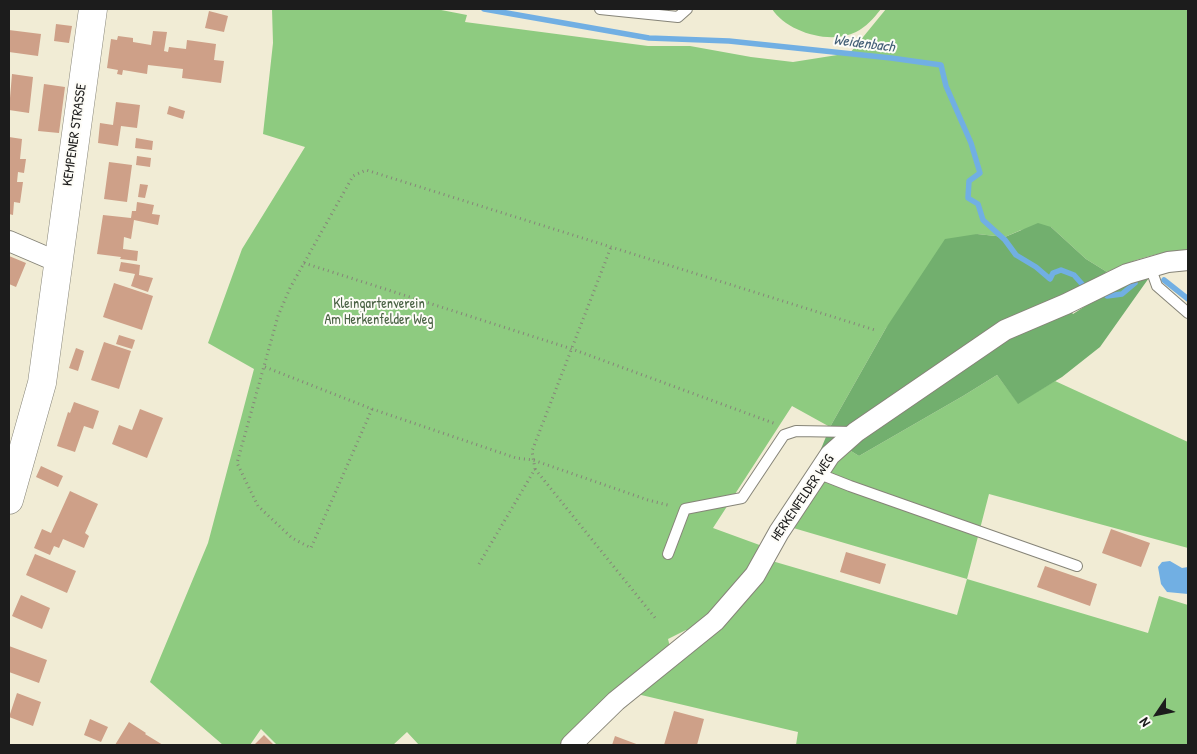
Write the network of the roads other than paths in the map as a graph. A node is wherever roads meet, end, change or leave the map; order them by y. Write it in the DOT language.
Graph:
graph roads {
  1 [pos="93,9"];
  2 [pos="600,9"];
  3 [pos="687,9"];
  4 [pos="9,241"];
  5 [pos="1188,260"];
  6 [pos="58,262"];
  7 [pos="1150,266"];
  8 [pos="1188,313"];
  9 [pos="856,432"];
  10 [pos="817,473"];
  11 [pos="9,500"];
  12 [pos="668,554"];
  13 [pos="1077,566"];
  14 [pos="571,745"];
  1 -- 6 [label="main road, KEMPENER STRASSE"];
  2 -- 3 [label="lane"];
  4 -- 6 [label="street"];
  5 -- 7 [label="street, HERKENFELDER WEG"];
  6 -- 11 [label="main road, KEMPENER STRASSE"];
  7 -- 8 [label="lane"];
  7 -- 9 [label="street, HERKENFELDER WEG"];
  9 -- 10 [label="street, HERKENFELDER WEG"];
  9 -- 12 [label="lane"];
  10 -- 13 [label="lane"];
  10 -- 14 [label="street, HERKENFELDER WEG"];
}
